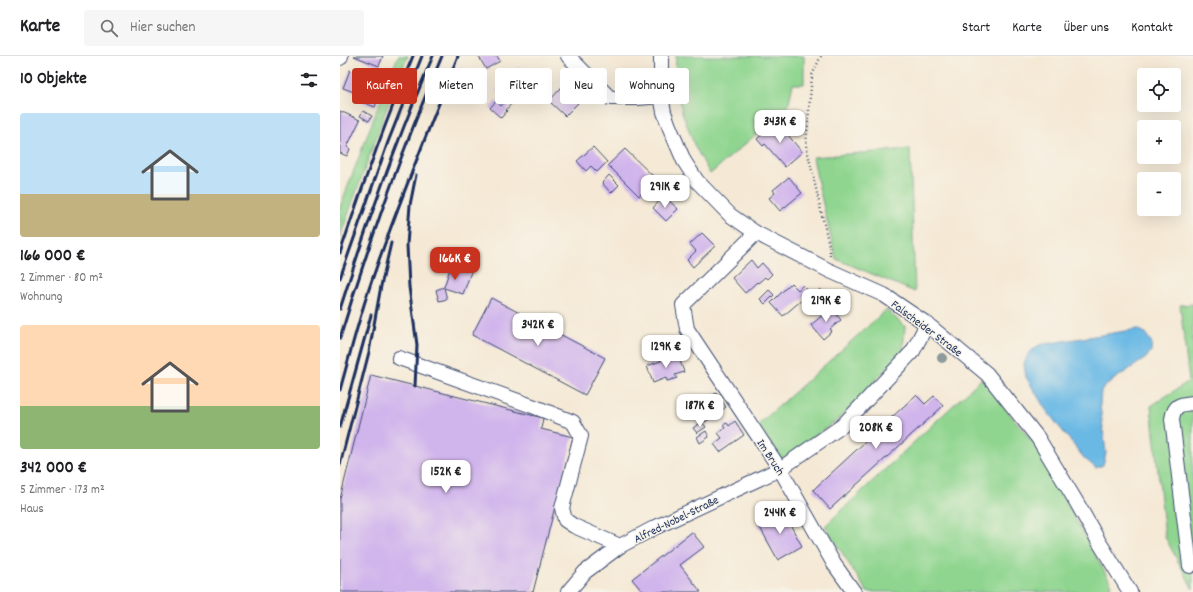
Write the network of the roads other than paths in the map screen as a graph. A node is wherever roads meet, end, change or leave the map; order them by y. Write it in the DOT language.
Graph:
graph roads {
  1 [pos="568,56"];
  2 [pos="661,56"];
  3 [pos="661,68"];
  4 [pos="615,98"];
  5 [pos="662,104"];
  6 [pos="756,233"];
  7 [pos="927,324"];
  8 [pos="399,358"];
  9 [pos="1193,403"];
  10 [pos="780,469"];
  11 [pos="620,546"];
  12 [pos="1190,566"];
  13 [pos="568,592"];
  14 [pos="854,592"];
  15 [pos="1130,592"];
  1 -- 4 [label="street"];
  2 -- 3 [label="street, Falscheider Straße"];
  5 -- 6 [label="street, Falscheider Straße"];
  6 -- 7 [label="street, Falscheider Straße"];
  6 -- 10 [label="street, Im Bruch"];
  7 -- 10 [label="street, Alfred-Nobel-Straße"];
  7 -- 15 [label="street, Falscheider Straße"];
  8 -- 11 [label="street"];
  9 -- 12 [label="street"];
  10 -- 11 [label="street, Alfred-Nobel-Straße"];
  10 -- 14 [label="street, Im Bruch"];
  11 -- 13 [label="street, Alfred-Nobel-Straße"];
}
